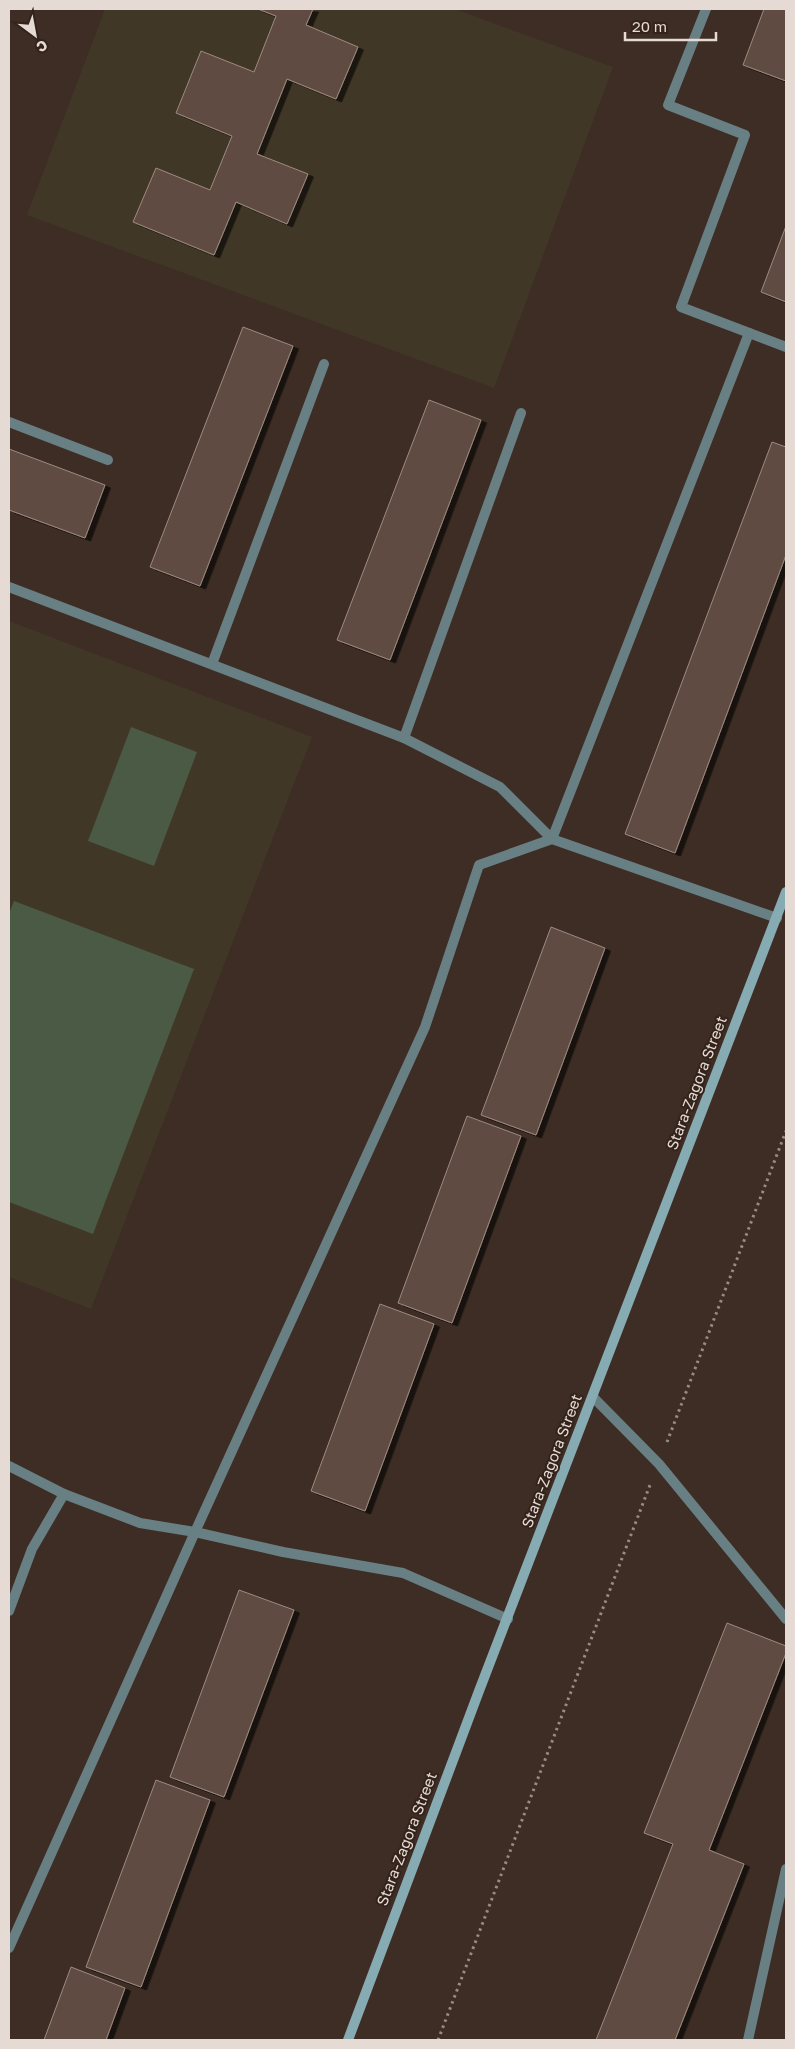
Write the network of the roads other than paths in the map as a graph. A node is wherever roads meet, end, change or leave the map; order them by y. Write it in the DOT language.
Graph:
graph roads {
  1 [pos="706,9"];
  2 [pos="749,333"];
  3 [pos="786,347"];
  4 [pos="324,364"];
  5 [pos="521,413"];
  6 [pos="9,422"];
  7 [pos="108,460"];
  8 [pos="9,587"];
  9 [pos="212,664"];
  10 [pos="404,738"];
  11 [pos="552,839"];
  12 [pos="786,892"];
  13 [pos="777,918"];
  14 [pos="593,1397"];
  15 [pos="9,1466"];
  16 [pos="64,1494"];
  17 [pos="195,1532"];
  18 [pos="9,1611"];
  19 [pos="508,1619"];
  20 [pos="786,1619"];
  21 [pos="786,1869"];
  22 [pos="9,1948"];
  23 [pos="348,2040"];
  24 [pos="748,2040"];
  1 -- 2 [label="lane"];
  2 -- 3 [label="lane"];
  2 -- 11 [label="lane"];
  4 -- 9 [label="lane"];
  5 -- 10 [label="lane"];
  6 -- 7 [label="lane"];
  8 -- 9 [label="lane"];
  9 -- 10 [label="lane"];
  10 -- 11 [label="lane"];
  11 -- 13 [label="lane"];
  11 -- 17 [label="lane"];
  12 -- 13 [label="main road, Stara-Zagora Street"];
  13 -- 14 [label="main road, Stara-Zagora Street"];
  14 -- 19 [label="main road, Stara-Zagora Street"];
  14 -- 20 [label="lane"];
  15 -- 16 [label="lane"];
  16 -- 17 [label="lane"];
  16 -- 18 [label="lane"];
  17 -- 19 [label="lane"];
  17 -- 22 [label="lane"];
  19 -- 23 [label="main road, Stara-Zagora Street"];
  21 -- 24 [label="lane"];
}
